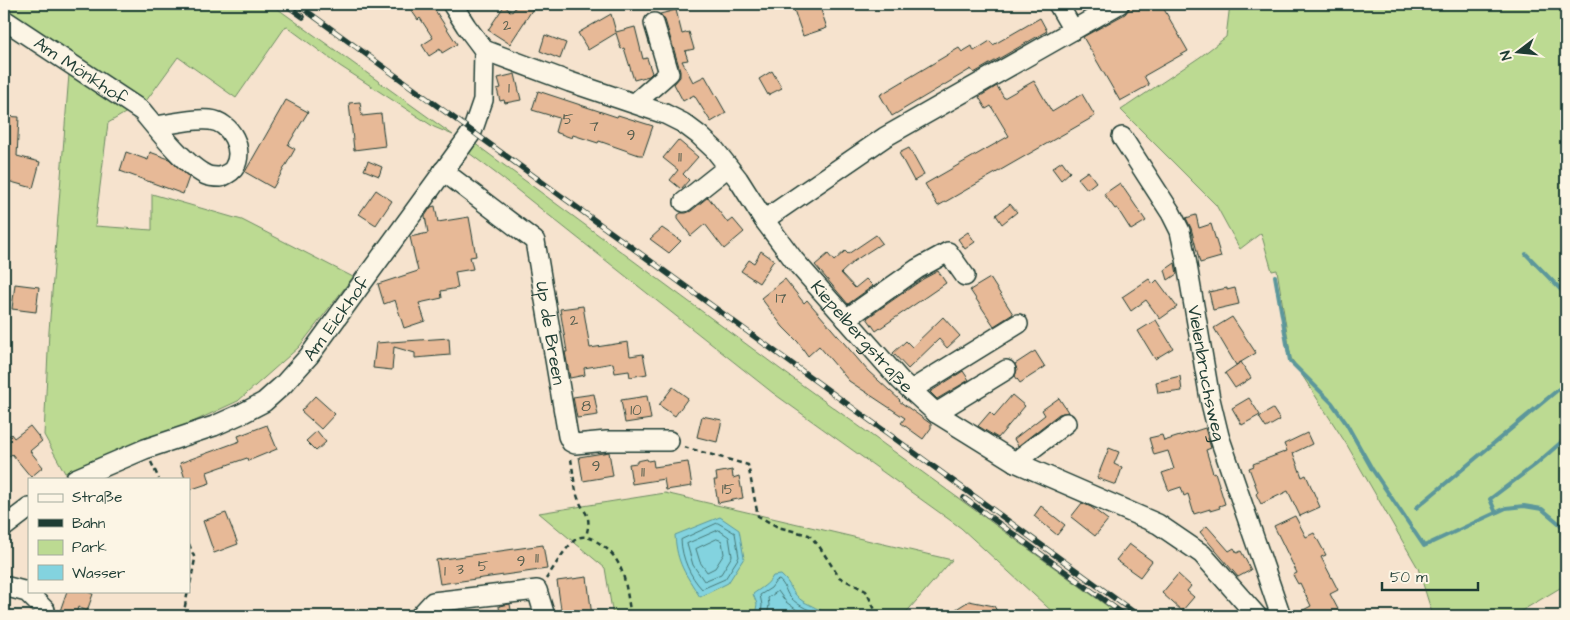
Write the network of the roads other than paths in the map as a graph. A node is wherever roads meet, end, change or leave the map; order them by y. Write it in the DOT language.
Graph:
graph roads {
  1 [pos="452,4"];
  2 [pos="1058,4"];
  3 [pos="1119,4"];
  4 [pos="4,22"];
  5 [pos="654,23"];
  6 [pos="1073,30"];
  7 [pos="484,50"];
  8 [pos="636,103"];
  9 [pos="155,126"];
  10 [pos="1122,137"];
  11 [pos="728,167"];
  12 [pos="443,171"];
  13 [pos="684,202"];
  14 [pos="764,220"];
  15 [pos="965,276"];
  16 [pos="846,319"];
  17 [pos="1018,324"];
  18 [pos="1006,370"];
  19 [pos="911,390"];
  20 [pos="936,413"];
  21 [pos="1066,423"];
  22 [pos="677,444"];
  23 [pos="1015,462"];
  24 [pos="77,478"];
  25 [pos="28,509"];
  26 [pos="4,527"];
  27 [pos="4,586"];
  28 [pos="45,610"];
  29 [pos="420,616"];
  30 [pos="545,616"];
  31 [pos="1257,616"];
  32 [pos="1281,616"];
  1 -- 7 [label="street"];
  2 -- 6 [label="street"];
  3 -- 6 [label="street"];
  4 -- 9 [label="street, Am Mönkhof"];
  5 -- 8 [label="street"];
  6 -- 14 [label="street"];
  7 -- 8 [label="street, Kiepelbergstraße"];
  7 -- 12 [label="street, Am Eickhof"];
  8 -- 11 [label="street, Kiepelbergstraße"];
  10 -- 32 [label="street, Vielenbruchsweg"];
  11 -- 13 [label="street"];
  11 -- 14 [label="street, Kiepelbergstraße"];
  12 -- 22 [label="street, Up de Breen"];
  12 -- 24 [label="street, Am Eickhof"];
  14 -- 16 [label="street, Kiepelbergstraße"];
  15 -- 16 [label="street"];
  16 -- 19 [label="street, Kiepelbergstraße"];
  17 -- 19 [label="street"];
  18 -- 20 [label="street"];
  19 -- 20 [label="street, Kiepelbergstraße"];
  20 -- 23 [label="street, Kiepelbergstraße"];
  21 -- 23 [label="street"];
  23 -- 31 [label="street, Kiepelbergstraße"];
  25 -- 26 [label="street"];
  27 -- 28 [label="street"];
  29 -- 30 [label="street"];
}
